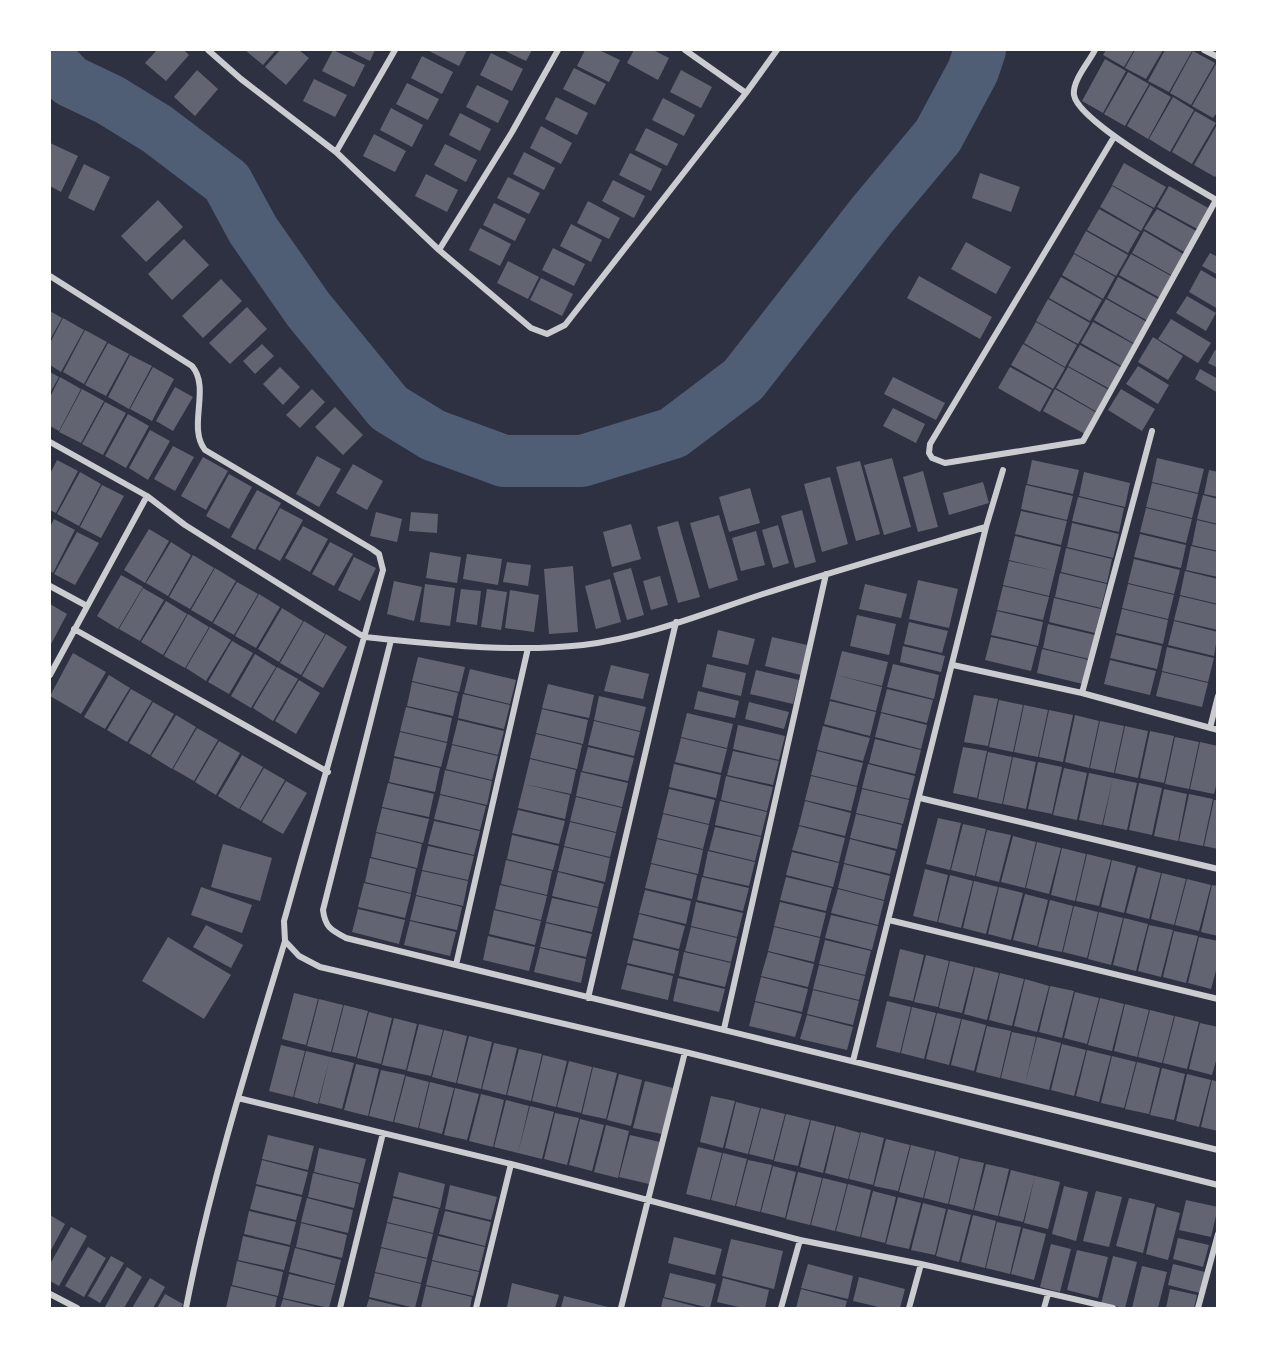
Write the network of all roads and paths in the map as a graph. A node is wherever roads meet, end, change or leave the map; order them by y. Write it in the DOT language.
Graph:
graph roads {
  1 [pos="208,50"];
  2 [pos="395,50"];
  3 [pos="558,50"];
  4 [pos="685,50"];
  5 [pos="777,50"];
  6 [pos="1095,50"];
  7 [pos="1204,50"];
  8 [pos="1218,57"];
  9 [pos="746,93"];
  10 [pos="1114,137"];
  11 [pos="336,152"];
  12 [pos="1217,200"];
  13 [pos="440,250"];
  14 [pos="50,276"];
  15 [pos="1152,431"];
  16 [pos="50,442"];
  17 [pos="1003,470"];
  18 [pos="147,496"];
  19 [pos="986,527"];
  20 [pos="826,574"];
  21 [pos="50,586"];
  22 [pos="87,606"];
  23 [pos="676,622"];
  24 [pos="74,629"];
  25 [pos="364,637"];
  26 [pos="391,640"];
  27 [pos="528,648"];
  28 [pos="953,665"];
  29 [pos="50,675"];
  30 [pos="1082,693"];
  31 [pos="1218,696"];
  32 [pos="1210,728"];
  33 [pos="1218,730"];
  34 [pos="328,772"];
  35 [pos="920,798"];
  36 [pos="1218,869"];
  37 [pos="889,920"];
  38 [pos="285,941"];
  39 [pos="456,965"];
  40 [pos="588,998"];
  41 [pos="1218,999"];
  42 [pos="724,1029"];
  43 [pos="685,1052"];
  44 [pos="854,1061"];
  45 [pos="238,1098"];
  46 [pos="383,1133"];
  47 [pos="1218,1150"];
  48 [pos="511,1164"];
  49 [pos="1218,1185"];
  50 [pos="648,1200"];
  51 [pos="1218,1234"];
  52 [pos="800,1240"];
  53 [pos="921,1264"];
  54 [pos="50,1294"];
  55 [pos="1048,1294"];
  56 [pos="77,1308"];
  57 [pos="186,1308"];
  58 [pos="340,1308"];
  59 [pos="476,1308"];
  60 [pos="621,1308"];
  61 [pos="781,1308"];
  62 [pos="909,1308"];
  63 [pos="1044,1308"];
  64 [pos="1113,1308"];
  65 [pos="1198,1308"];
  1 -- 11 [label="street"];
  2 -- 11 [label="street"];
  3 -- 13 [label="street"];
  4 -- 9 [label="street"];
  5 -- 9 [label="street"];
  6 -- 10 [label="street"];
  7 -- 8 [label="street"];
  9 -- 13 [label="street"];
  10 -- 12 [label="street"];
  10 -- 12 [label="street"];
  11 -- 13 [label="street"];
  14 -- 25 [label="street"];
  15 -- 30 [label="street"];
  16 -- 18 [label="street"];
  17 -- 19 [label="street"];
  18 -- 22 [label="street"];
  18 -- 25 [label="street"];
  19 -- 20 [label="street"];
  19 -- 28 [label="street"];
  20 -- 23 [label="street"];
  20 -- 42 [label="street"];
  21 -- 22 [label="street"];
  22 -- 24 [label="street"];
  23 -- 27 [label="street"];
  23 -- 40 [label="street"];
  24 -- 29 [label="street"];
  24 -- 34 [label="street"];
  25 -- 26 [label="street"];
  25 -- 34 [label="street"];
  26 -- 27 [label="street"];
  26 -- 39 [label="street"];
  27 -- 39 [label="street"];
  28 -- 30 [label="street"];
  28 -- 35 [label="street"];
  30 -- 32 [label="street"];
  31 -- 32 [label="street"];
  32 -- 33 [label="street"];
  34 -- 38 [label="street"];
  35 -- 36 [label="street"];
  35 -- 37 [label="street"];
  37 -- 41 [label="street"];
  37 -- 44 [label="street"];
  38 -- 43 [label="street"];
  38 -- 45 [label="street"];
  39 -- 40 [label="street"];
  40 -- 42 [label="street"];
  42 -- 44 [label="street"];
  43 -- 49 [label="street"];
  43 -- 50 [label="street"];
  44 -- 47 [label="street"];
  45 -- 46 [label="street"];
  45 -- 57 [label="street"];
  46 -- 48 [label="street"];
  46 -- 58 [label="street"];
  48 -- 50 [label="street"];
  48 -- 59 [label="street"];
  50 -- 52 [label="street"];
  50 -- 60 [label="street"];
  51 -- 65 [label="street"];
  52 -- 53 [label="street"];
  52 -- 61 [label="street"];
  53 -- 55 [label="street"];
  53 -- 62 [label="street"];
  54 -- 56 [label="street"];
  55 -- 63 [label="street"];
  55 -- 64 [label="street"];
}
